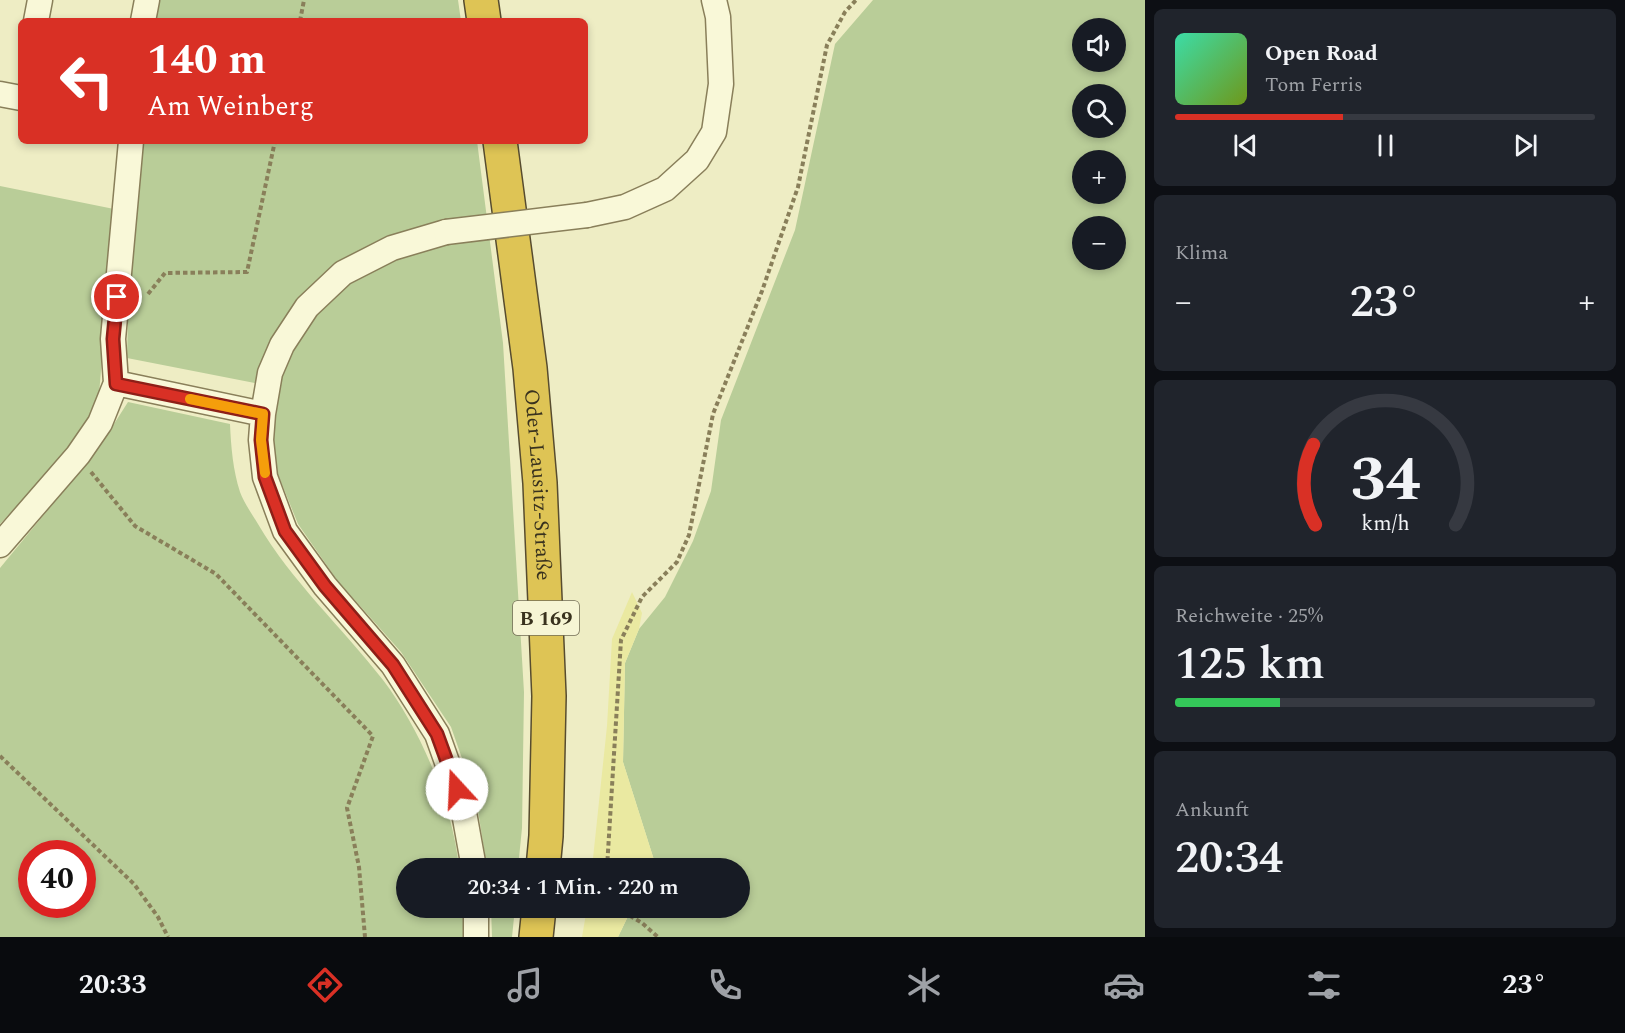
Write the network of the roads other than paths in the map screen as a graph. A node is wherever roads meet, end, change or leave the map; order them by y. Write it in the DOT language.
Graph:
graph roads {
  1 [pos="40,0"];
  2 [pos="147,0"];
  3 [pos="481,0"];
  4 [pos="714,0"];
  5 [pos="37,18"];
  6 [pos="144,18"];
  7 [pos="484,18"];
  8 [pos="131,144"];
  9 [pos="500,144"];
  10 [pos="116,384"];
  11 [pos="263,414"];
  12 [pos="0,545"];
  13 [pos="472,858"];
  14 [pos="544,858"];
  15 [pos="476,918"];
  16 [pos="538,918"];
  17 [pos="476,937"];
  18 [pos="536,937"];
  1 -- 5 [label="street"];
  2 -- 6 [label="street"];
  3 -- 7 [label="highway"];
  4 -- 11 [label="street, bridge"];
  8 -- 10 [label="street"];
  9 -- 14 [label="highway, Oder-Lausitz-Straße / B 169"];
  10 -- 11 [label="street"];
  10 -- 12 [label="street"];
  11 -- 13 [label="street"];
  15 -- 17 [label="street"];
  16 -- 18 [label="highway"];
}
